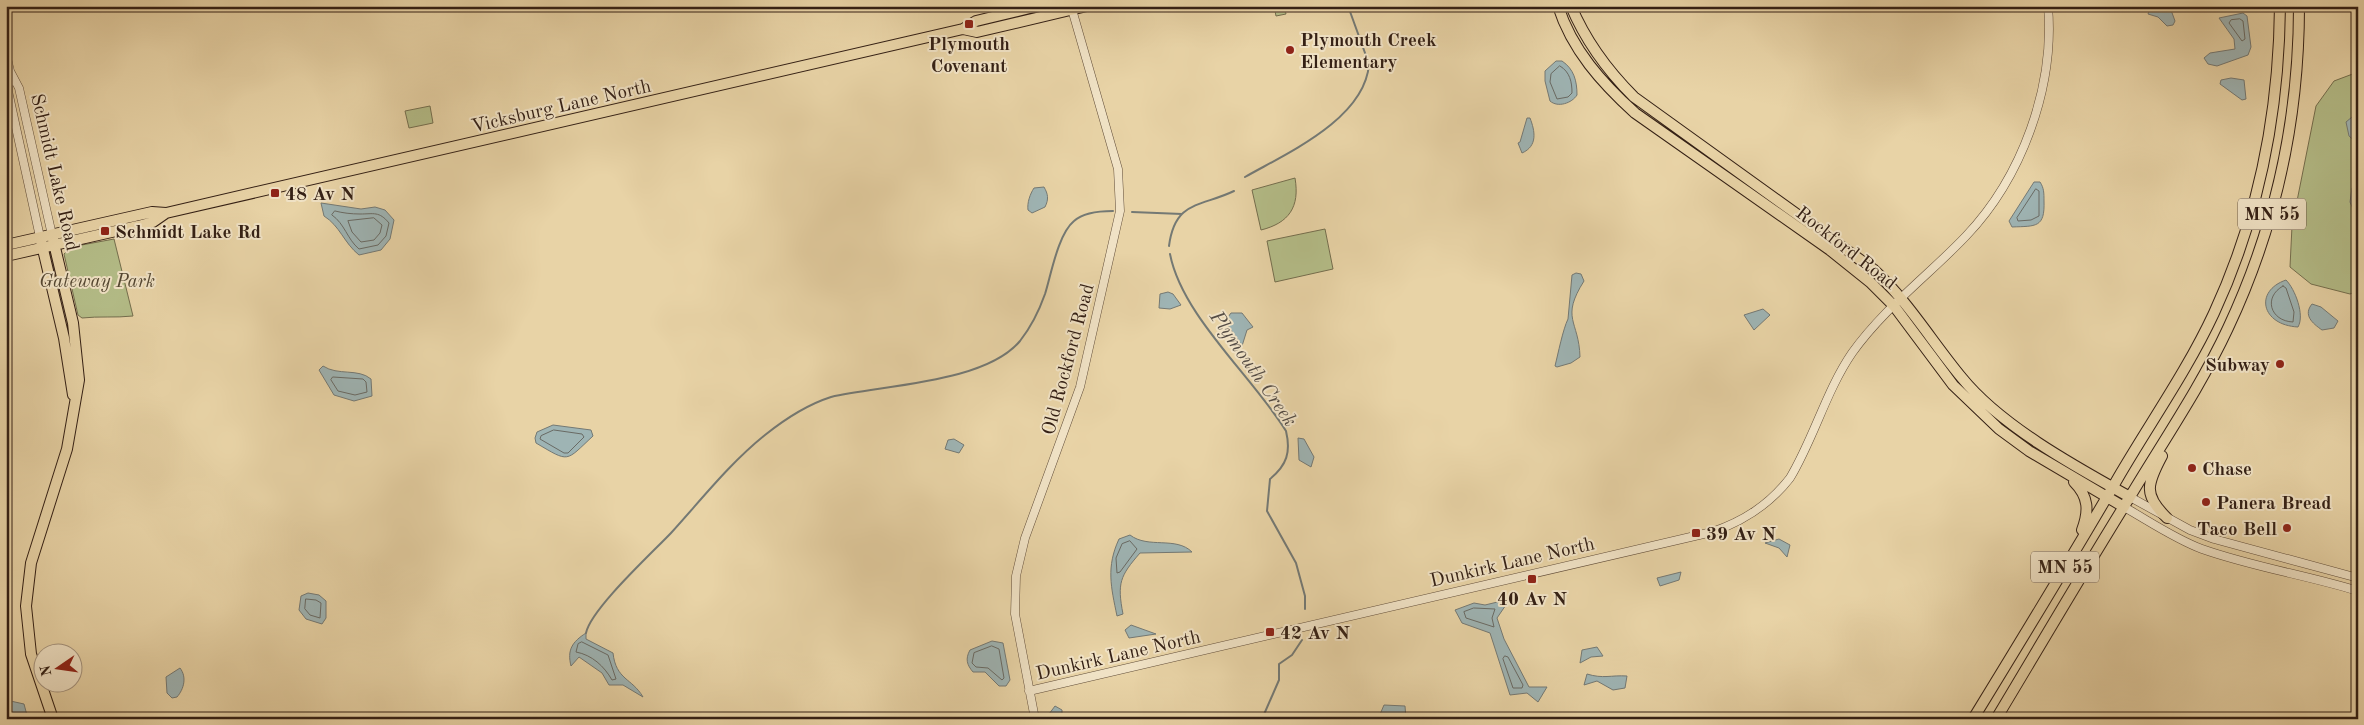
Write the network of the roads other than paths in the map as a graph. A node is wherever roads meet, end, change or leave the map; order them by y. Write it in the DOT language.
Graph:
graph roads {
  1 [pos="1038,6"];
  2 [pos="1087,6"];
  3 [pos="1558,6"];
  4 [pos="1571,6"];
  5 [pos="2048,6"];
  6 [pos="2280,6"];
  7 [pos="2299,6"];
  8 [pos="1072,8"];
  9 [pos="963,29"];
  10 [pos="6,54"];
  11 [pos="10,71"];
  12 [pos="53,240"];
  13 [pos="41,242"];
  14 [pos="6,245"];
  15 [pos="6,256"];
  16 [pos="1902,298"];
  17 [pos="1894,306"];
  18 [pos="74,400"];
  19 [pos="2186,406"];
  20 [pos="2048,461"];
  21 [pos="2113,488"];
  22 [pos="2130,497"];
  23 [pos="2107,498"];
  24 [pos="2124,507"];
  25 [pos="2167,518"];
  26 [pos="2063,571"];
  27 [pos="2358,578"];
  28 [pos="2358,591"];
  29 [pos="1029,691"];
  30 [pos="53,719"];
  31 [pos="1035,719"];
  32 [pos="1973,719"];
  33 [pos="1996,719"];
  1 -- 9 [label="main road, Vicksburg Lane North"];
  2 -- 8 [label="main road, Vicksburg Lane North"];
  3 -- 17 [label="main road, Rockford Road"];
  4 -- 16 [label="main road, Rockford Road"];
  5 -- 16 [label="street, Dunkirk Lane North"];
  6 -- 21 [label="main road, MN 55"];
  7 -- 19 [label="main road, MN 55"];
  8 -- 9 [label="main road, Vicksburg Lane North"];
  8 -- 29 [label="street, Old Rockford Road"];
  9 -- 12 [label="main road, Vicksburg Lane North"];
  10 -- 11 [label="street, Schmidt Lake Road"];
  11 -- 12 [label="street, Schmidt Lake Road"];
  11 -- 13 [label="street, Schmidt Lake Road"];
  12 -- 13 [label="main road, Vicksburg Lane North"];
  12 -- 18 [label="main road, Schmidt Lake Road"];
  13 -- 14 [label="main road, Vicksburg Lane North"];
  13 -- 15 [label="main road, Vicksburg Lane North"];
  13 -- 18 [label="main road, Schmidt Lake Road"];
  16 -- 17 [label="street, Dunkirk Lane North"];
  16 -- 21 [label="main road, Rockford Road"];
  17 -- 20 [label="main road, Rockford Road"];
  17 -- 29 [label="street, Dunkirk Lane North"];
  18 -- 30 [label="main road, Schmidt Lake Road"];
  19 -- 22 [label="main road, MN 55"];
  19 -- 25 [label="main road"];
  20 -- 23 [label="main road, Rockford Road"];
  20 -- 26 [label="main road"];
  21 -- 22 [label="main road, Rockford Road"];
  21 -- 23 [label="main road, MN 55"];
  22 -- 24 [label="main road, MN 55"];
  22 -- 25 [label="street"];
  23 -- 24 [label="main road, Rockford Road"];
  23 -- 26 [label="main road, MN 55"];
  24 -- 28 [label="street"];
  24 -- 33 [label="main road, MN 55"];
  25 -- 27 [label="street"];
  26 -- 32 [label="main road, MN 55"];
  29 -- 31 [label="street, Old Rockford Road"];
}
